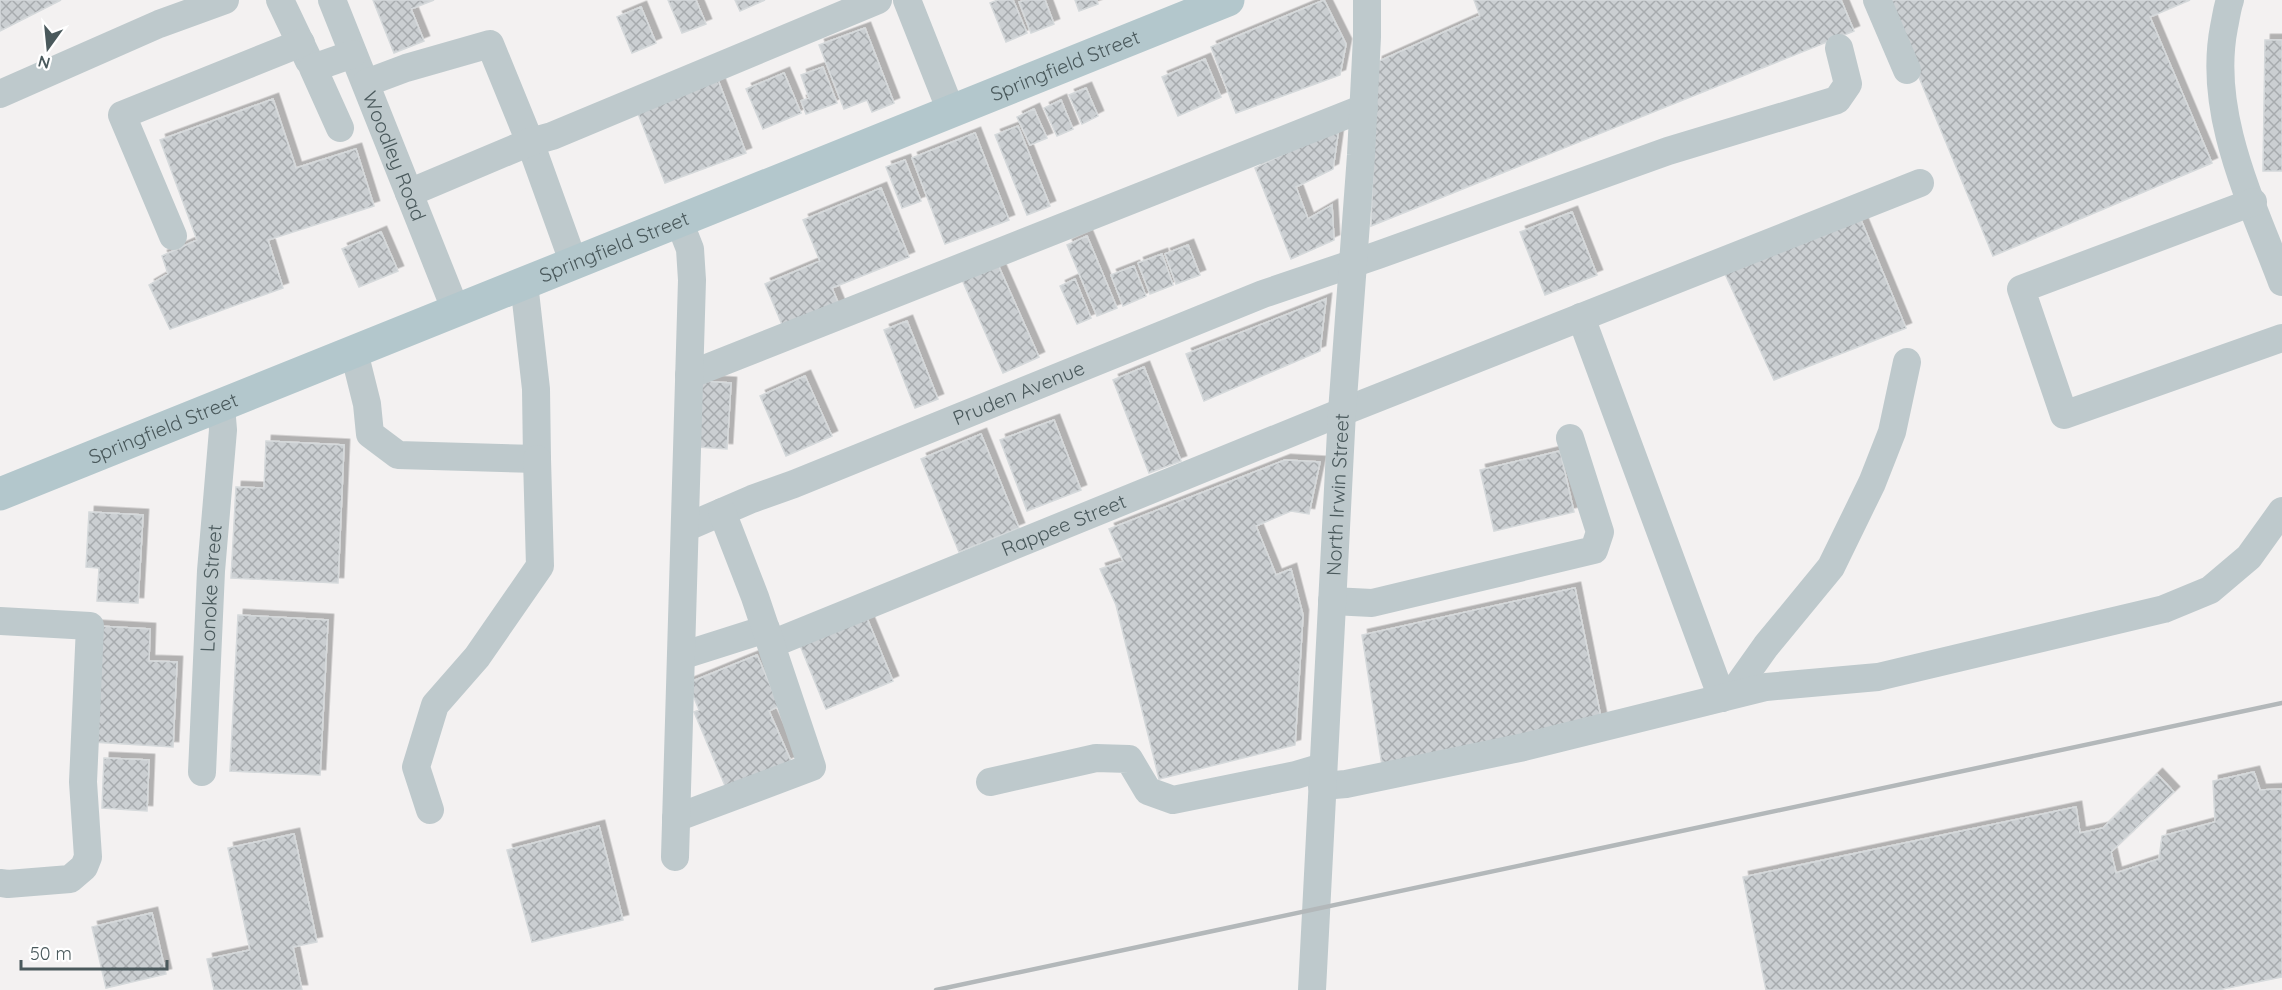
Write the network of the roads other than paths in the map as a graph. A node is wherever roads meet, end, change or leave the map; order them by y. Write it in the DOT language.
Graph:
graph roads {
  1 [pos="225,0"];
  2 [pos="280,0"];
  3 [pos="332,0"];
  4 [pos="878,0"];
  5 [pos="907,0"];
  6 [pos="1228,0"];
  7 [pos="1367,0"];
  8 [pos="1877,0"];
  9 [pos="2230,0"];
  10 [pos="1839,48"];
  11 [pos="353,54"];
  12 [pos="307,56"];
  13 [pos="1907,70"];
  14 [pos="366,83"];
  15 [pos="0,94"];
  16 [pos="1364,108"];
  17 [pos="951,111"];
  18 [pos="340,128"];
  19 [pos="530,142"];
  20 [pos="1920,183"];
  21 [pos="409,193"];
  22 [pos="2253,202"];
  23 [pos="679,221"];
  24 [pos="173,236"];
  25 [pos="1353,263"];
  26 [pos="574,264"];
  27 [pos="2282,282"];
  28 [pos="524,284"];
  29 [pos="456,311"];
  30 [pos="1581,317"];
  31 [pos="2282,338"];
  32 [pos="354,352"];
  33 [pos="1907,362"];
  34 [pos="689,375"];
  35 [pos="216,406"];
  36 [pos="1342,412"];
  37 [pos="1570,438"];
  38 [pos="537,459"];
  39 [pos="0,494"];
  40 [pos="2282,511"];
  41 [pos="722,512"];
  42 [pos="685,528"];
  43 [pos="1332,601"];
  44 [pos="0,621"];
  45 [pos="775,634"];
  46 [pos="681,656"];
  47 [pos="1722,698"];
  48 [pos="202,772"];
  49 [pos="1323,777"];
  50 [pos="990,782"];
  51 [pos="430,810"];
  52 [pos="676,818"];
  53 [pos="675,857"];
  54 [pos="0,883"];
  55 [pos="1312,990"];
  1 -- 15 [label="street"];
  2 -- 12 [label="street"];
  3 -- 11 [label="street, Woodley Road"];
  4 -- 19 [label="street"];
  5 -- 17 [label="street"];
  6 -- 17 [label="main road, Springfield Street"];
  7 -- 16 [label="street, North Irwin Street"];
  8 -- 13 [label="street"];
  9 -- 22 [label="street"];
  10 -- 25 [label="street, Pruden Avenue"];
  11 -- 12 [label="street"];
  11 -- 14 [label="street, Woodley Road"];
  12 -- 18 [label="street"];
  12 -- 24 [label="street"];
  14 -- 19 [label="street"];
  14 -- 21 [label="street, Woodley Road"];
  16 -- 25 [label="street, North Irwin Street"];
  16 -- 34 [label="street"];
  17 -- 23 [label="main road, Springfield Street"];
  19 -- 21 [label="street"];
  19 -- 26 [label="street"];
  20 -- 30 [label="street, Rappee Street"];
  21 -- 29 [label="street, Woodley Road"];
  22 -- 27 [label="street"];
  22 -- 31 [label="street"];
  23 -- 26 [label="main road, Springfield Street"];
  23 -- 34 [label="street"];
  25 -- 36 [label="street, North Irwin Street"];
  25 -- 41 [label="street, Pruden Avenue"];
  26 -- 28 [label="main road, Springfield Street"];
  28 -- 29 [label="main road, Springfield Street"];
  28 -- 38 [label="street"];
  29 -- 32 [label="main road, Springfield Street"];
  30 -- 36 [label="street, Rappee Street"];
  30 -- 47 [label="street"];
  32 -- 35 [label="main road, Springfield Street"];
  32 -- 38 [label="street"];
  33 -- 47 [label="street"];
  34 -- 42 [label="street"];
  35 -- 39 [label="main road, Springfield Street"];
  35 -- 48 [label="street, Lonoke Street"];
  36 -- 43 [label="street, North Irwin Street"];
  36 -- 45 [label="street, Rappee Street"];
  37 -- 43 [label="street"];
  38 -- 51 [label="street"];
  40 -- 47 [label="street"];
  41 -- 42 [label="street, Pruden Avenue"];
  41 -- 45 [label="street"];
  42 -- 46 [label="street"];
  43 -- 49 [label="street, North Irwin Street"];
  44 -- 54 [label="street"];
  45 -- 46 [label="street, Rappee Street"];
  45 -- 52 [label="street"];
  46 -- 52 [label="street"];
  47 -- 49 [label="street"];
  49 -- 50 [label="street"];
  49 -- 55 [label="street, North Irwin Street"];
  52 -- 53 [label="street"];
}
